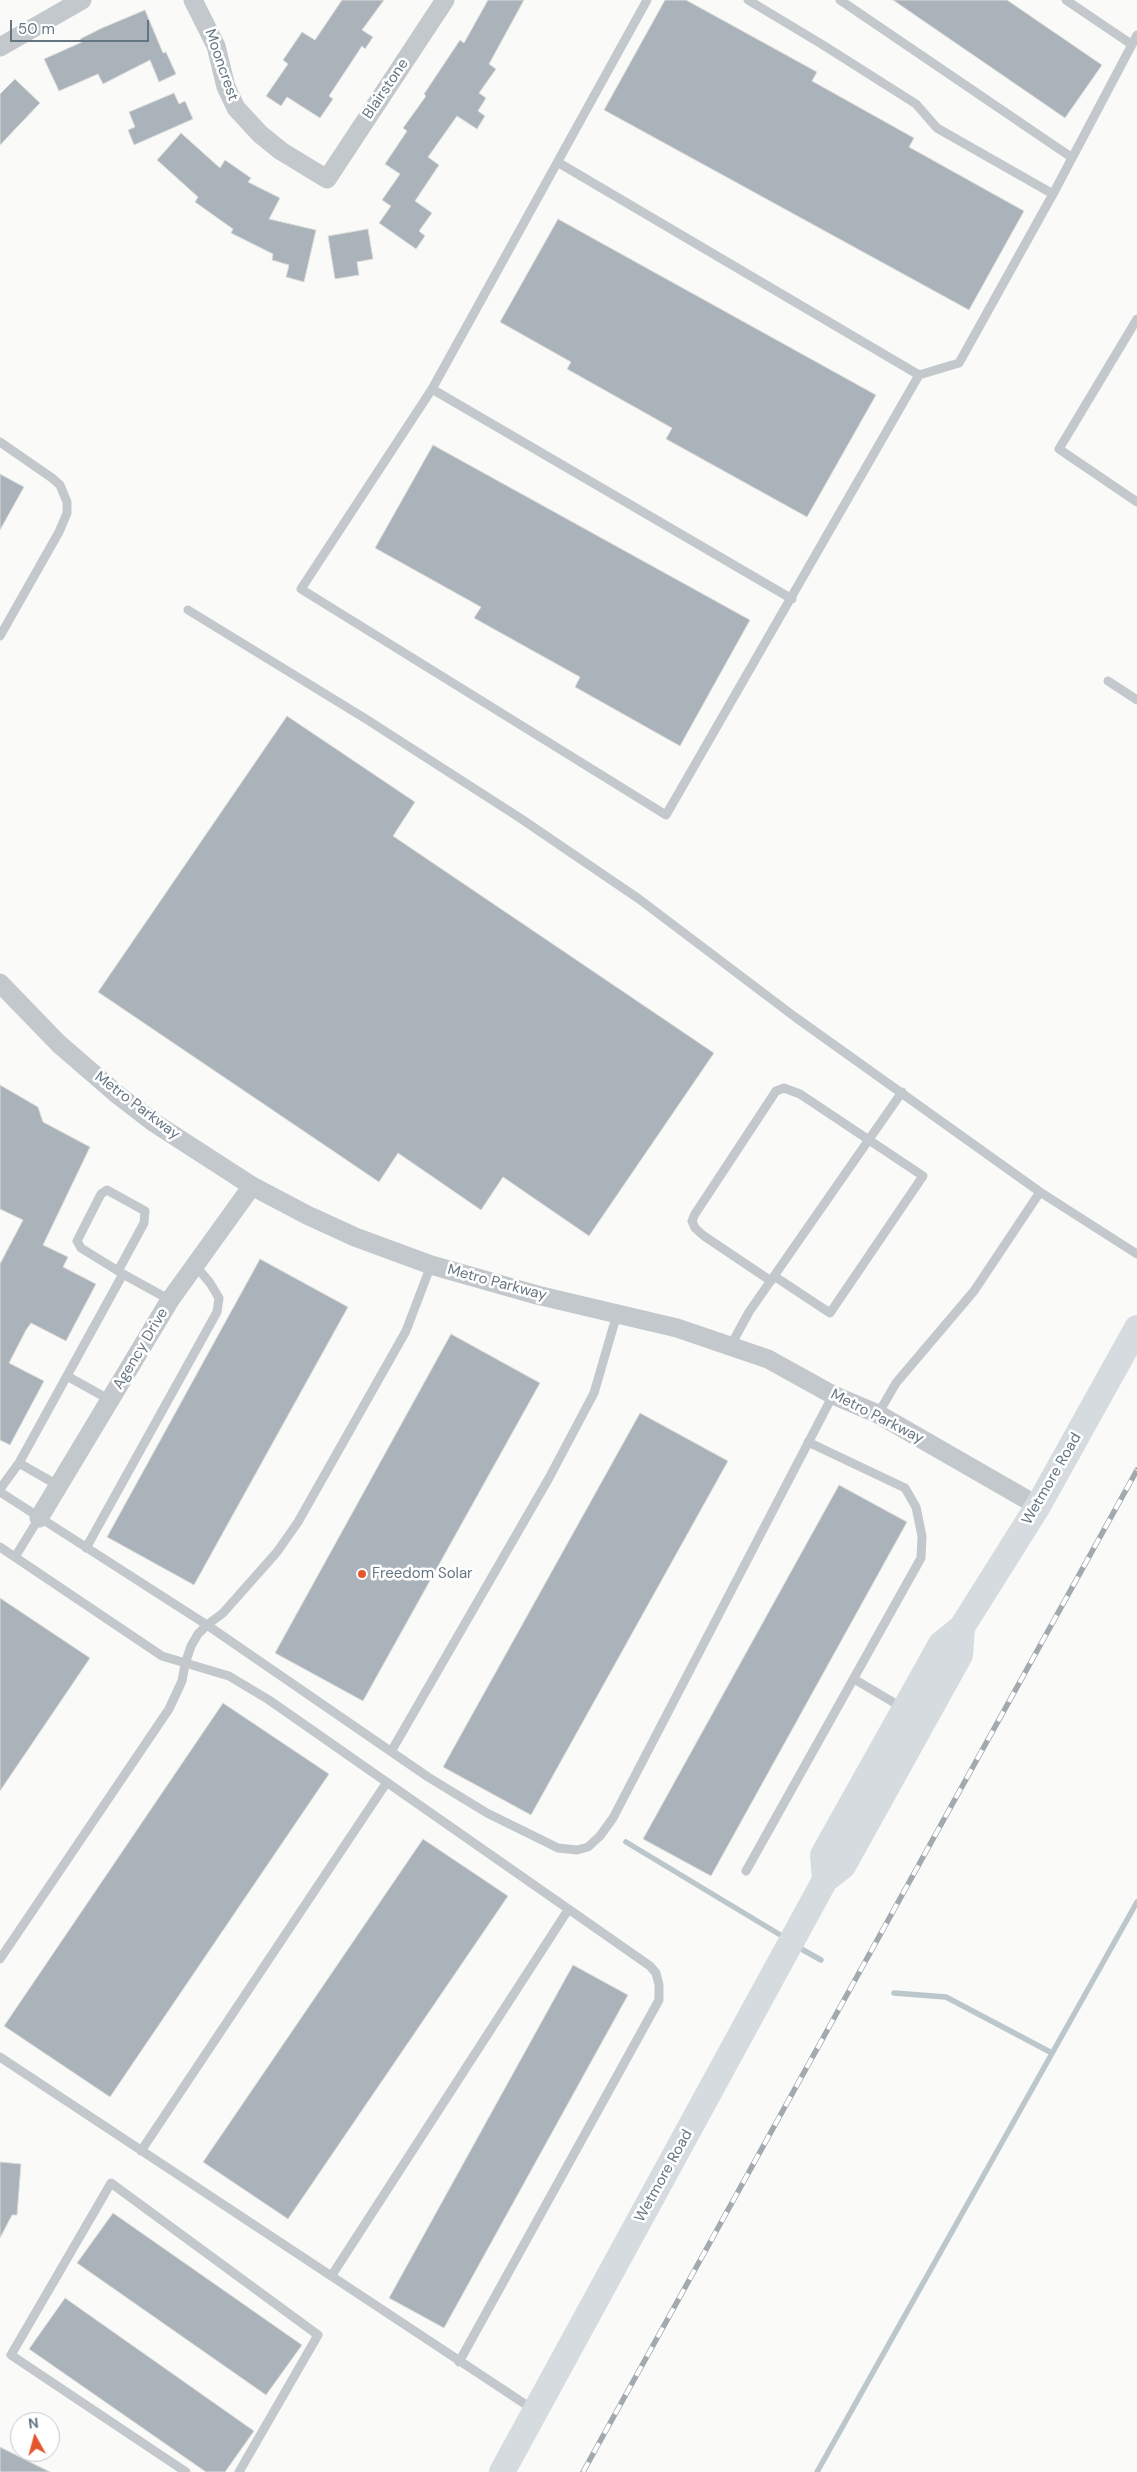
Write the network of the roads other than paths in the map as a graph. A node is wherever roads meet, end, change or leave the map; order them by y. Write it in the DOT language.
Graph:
graph roads {
  1 [pos="82,0"];
  2 [pos="193,0"];
  3 [pos="445,0"];
  4 [pos="647,0"];
  5 [pos="748,0"];
  6 [pos="840,0"];
  7 [pos="1066,0"];
  8 [pos="1137,35"];
  9 [pos="1131,44"];
  10 [pos="0,47"];
  11 [pos="1071,157"];
  12 [pos="559,164"];
  13 [pos="327,179"];
  14 [pos="1053,194"];
  15 [pos="1137,319"];
  16 [pos="919,375"];
  17 [pos="432,389"];
  18 [pos="0,442"];
  19 [pos="1137,502"];
  20 [pos="792,599"];
  21 [pos="188,610"];
  22 [pos="0,636"];
  23 [pos="1108,681"];
  24 [pos="1137,700"];
  25 [pos="0,983"];
  26 [pos="902,1092"];
  27 [pos="869,1140"];
  28 [pos="252,1186"];
  29 [pos="1040,1192"];
  30 [pos="1137,1254"];
  31 [pos="196,1265"];
  32 [pos="431,1265"];
  33 [pos="120,1272"];
  34 [pos="772,1279"];
  35 [pos="170,1300"];
  36 [pos="617,1314"];
  37 [pos="1137,1328"];
  38 [pos="731,1344"];
  39 [pos="67,1376"];
  40 [pos="833,1395"];
  41 [pos="110,1400"];
  42 [pos="878,1414"];
  43 [pos="808,1442"];
  44 [pos="19,1463"];
  45 [pos="59,1486"];
  46 [pos="0,1490"];
  47 [pos="1038,1506"];
  48 [pos="39,1518"];
  49 [pos="0,1547"];
  50 [pos="86,1548"];
  51 [pos="15,1557"];
  52 [pos="207,1625"];
  53 [pos="962,1627"];
  54 [pos="184,1664"];
  55 [pos="854,1679"];
  56 [pos="905,1710"];
  57 [pos="392,1750"];
  58 [pos="387,1782"];
  59 [pos="746,1871"];
  60 [pos="825,1880"];
  61 [pos="568,1910"];
  62 [pos="0,1959"];
  63 [pos="0,2057"];
  64 [pos="141,2151"];
  65 [pos="332,2275"];
  66 [pos="459,2362"];
  67 [pos="536,2411"];
  68 [pos="186,2472"];
  69 [pos="239,2472"];
  70 [pos="502,2472"];
  1 -- 10 [label="street"];
  2 -- 13 [label="street, Mooncrest"];
  3 -- 13 [label="street, Blairstone"];
  4 -- 12 [label="lane"];
  5 -- 14 [label="lane"];
  6 -- 11 [label="lane"];
  7 -- 9 [label="lane"];
  8 -- 9 [label="lane"];
  9 -- 11 [label="lane"];
  11 -- 14 [label="lane"];
  12 -- 16 [label="lane"];
  12 -- 17 [label="lane"];
  14 -- 16 [label="lane"];
  15 -- 19 [label="lane"];
  16 -- 20 [label="lane"];
  17 -- 20 [label="lane"];
  17 -- 20 [label="lane"];
  18 -- 22 [label="lane"];
  21 -- 26 [label="lane"];
  23 -- 24 [label="lane"];
  25 -- 28 [label="street, Metro Parkway"];
  26 -- 27 [label="lane"];
  26 -- 29 [label="lane"];
  27 -- 34 [label="lane"];
  27 -- 34 [label="lane"];
  27 -- 34 [label="lane"];
  28 -- 31 [label="street, Agency Drive"];
  28 -- 32 [label="street, Metro Parkway"];
  29 -- 30 [label="lane"];
  29 -- 42 [label="lane"];
  31 -- 35 [label="street, Agency Drive"];
  31 -- 50 [label="lane"];
  32 -- 36 [label="street, Metro Parkway"];
  32 -- 52 [label="lane"];
  33 -- 33 [label="lane"];
  33 -- 35 [label="lane"];
  33 -- 39 [label="lane"];
  34 -- 38 [label="lane"];
  35 -- 41 [label="street, Agency Drive"];
  36 -- 38 [label="street, Metro Parkway"];
  36 -- 57 [label="lane"];
  37 -- 47 [label="main road, Wetmore Road"];
  38 -- 40 [label="street, Metro Parkway"];
  39 -- 41 [label="lane"];
  39 -- 44 [label="lane"];
  40 -- 42 [label="street, Metro Parkway"];
  40 -- 43 [label="lane"];
  41 -- 45 [label="street, Agency Drive"];
  42 -- 47 [label="street, Metro Parkway"];
  43 -- 55 [label="lane"];
  43 -- 57 [label="lane"];
  44 -- 45 [label="lane"];
  44 -- 46 [label="lane"];
  45 -- 48 [label="street, Agency Drive"];
  46 -- 48 [label="lane"];
  47 -- 53 [label="main road, Wetmore Road"];
  48 -- 50 [label="lane"];
  48 -- 51 [label="lane"];
  49 -- 51 [label="lane"];
  50 -- 52 [label="lane"];
  51 -- 54 [label="lane"];
  52 -- 54 [label="lane"];
  52 -- 57 [label="lane"];
  53 -- 56 [label="main road, Wetmore Road"];
  53 -- 60 [label="main road, Wetmore Road"];
  54 -- 58 [label="lane"];
  54 -- 62 [label="lane"];
  55 -- 56 [label="lane"];
  55 -- 59 [label="lane"];
  56 -- 60 [label="main road, Wetmore Road"];
  58 -- 61 [label="lane"];
  58 -- 64 [label="lane"];
  60 -- 67 [label="main road, Wetmore Road"];
  61 -- 65 [label="lane"];
  61 -- 66 [label="lane"];
  63 -- 64 [label="lane"];
  64 -- 65 [label="lane"];
  65 -- 66 [label="lane"];
  66 -- 67 [label="lane"];
  67 -- 70 [label="main road, Wetmore Road"];
  68 -- 69 [label="lane"];
}
